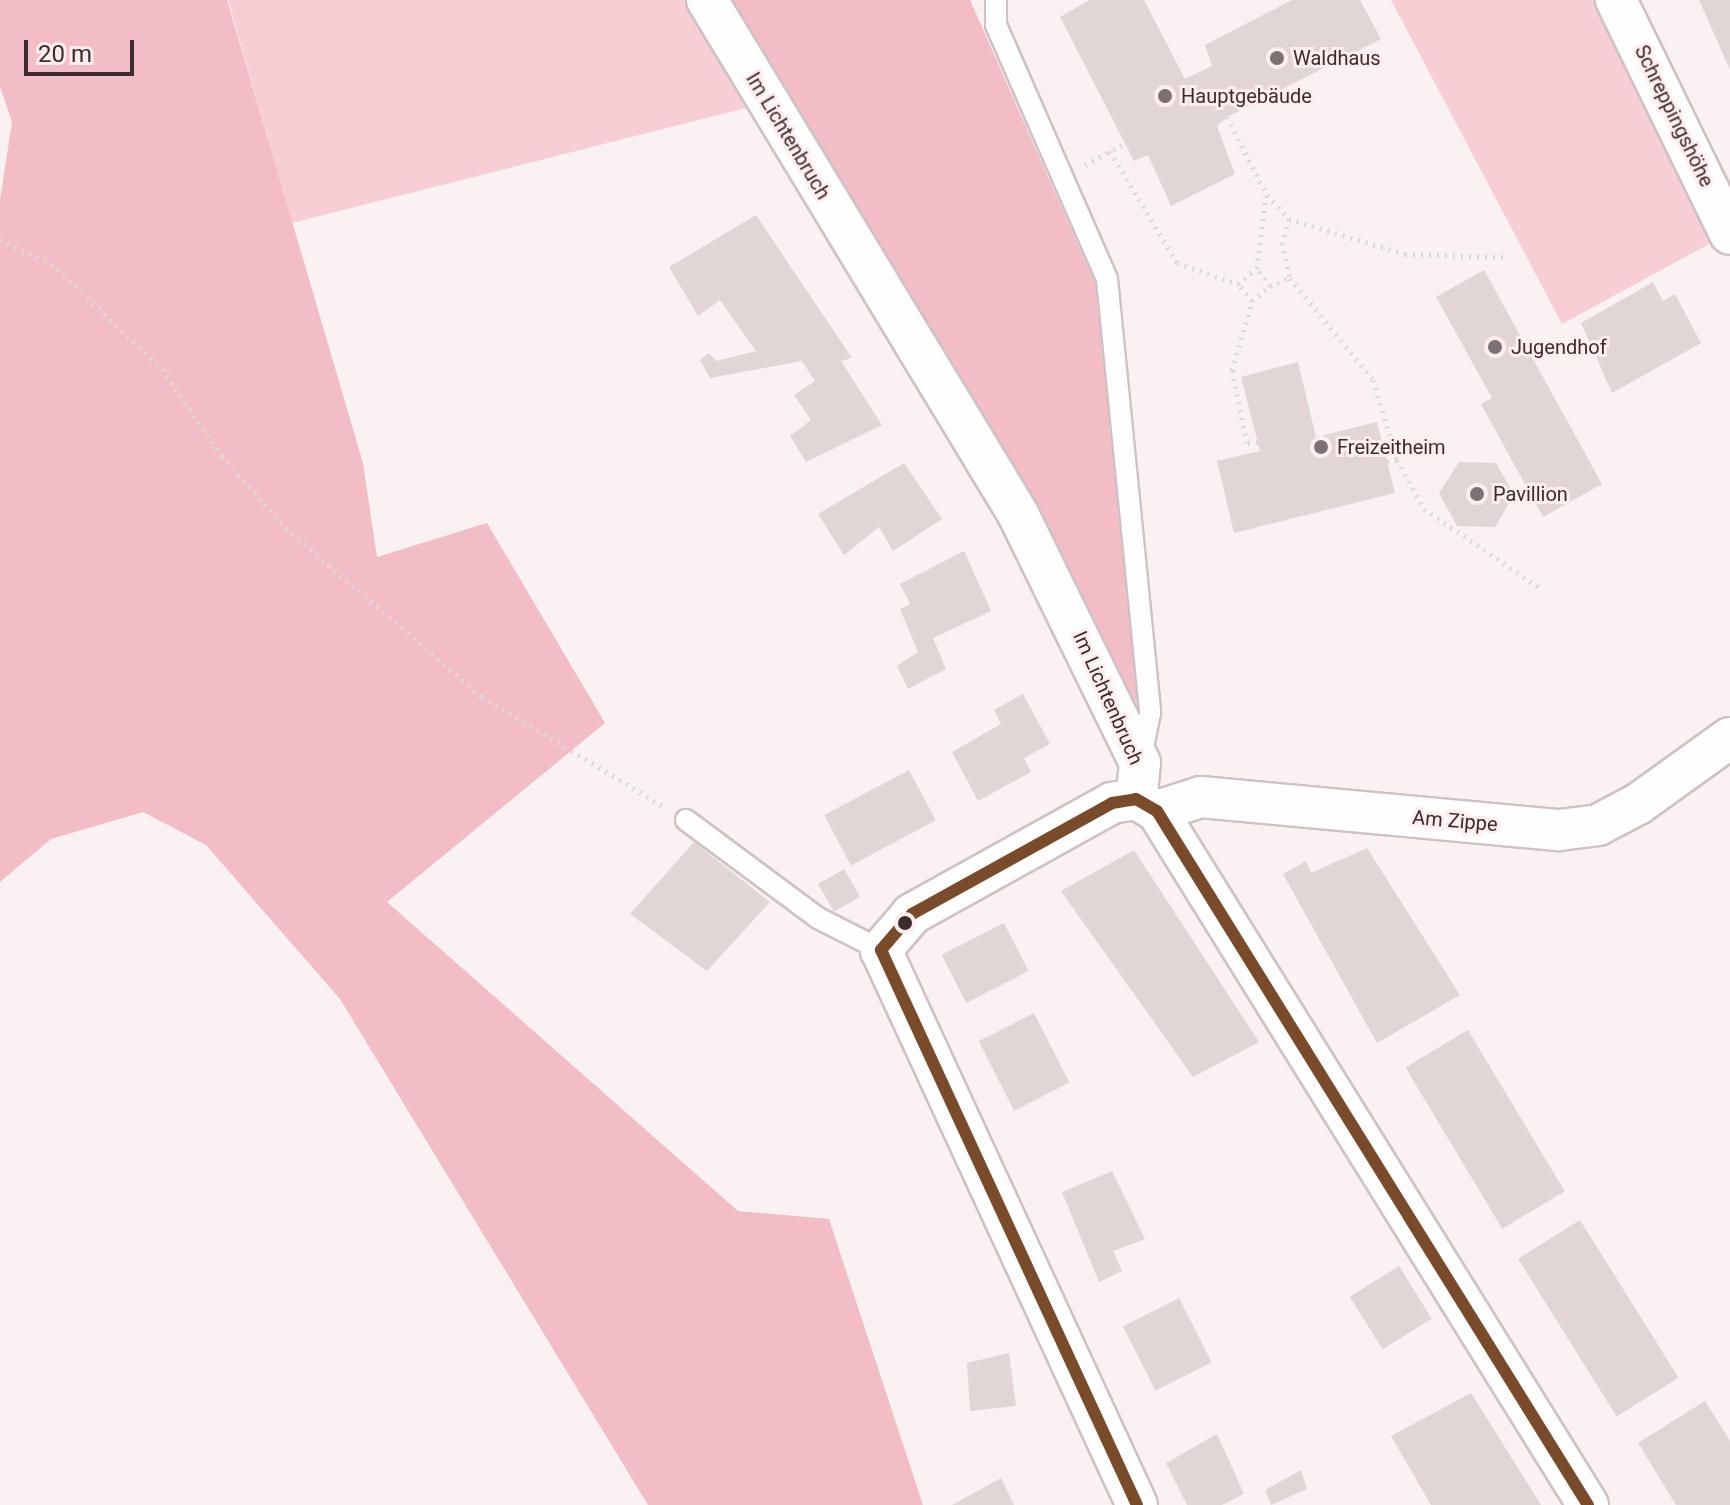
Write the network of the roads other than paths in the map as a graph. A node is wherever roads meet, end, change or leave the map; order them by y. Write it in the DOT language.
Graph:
graph roads {
  1 [pos="707,0"];
  2 [pos="996,0"];
  3 [pos="1616,0"];
  4 [pos="1730,234"];
  5 [pos="1730,738"];
  6 [pos="1144,791"];
  7 [pos="686,820"];
  8 [pos="881,950"];
  9 [pos="1137,1505"];
  10 [pos="1588,1505"];
  1 -- 6 [label="street, Im Lichtenbruch"];
  2 -- 6 [label="lane"];
  3 -- 4 [label="street, Schreppingshöhe"];
  5 -- 6 [label="street, Am Zippe"];
  6 -- 8 [label="street, Am Zippe"];
  6 -- 10 [label="street, Im Lichtenbruch"];
  7 -- 8 [label="lane"];
  8 -- 9 [label="street"];
}
